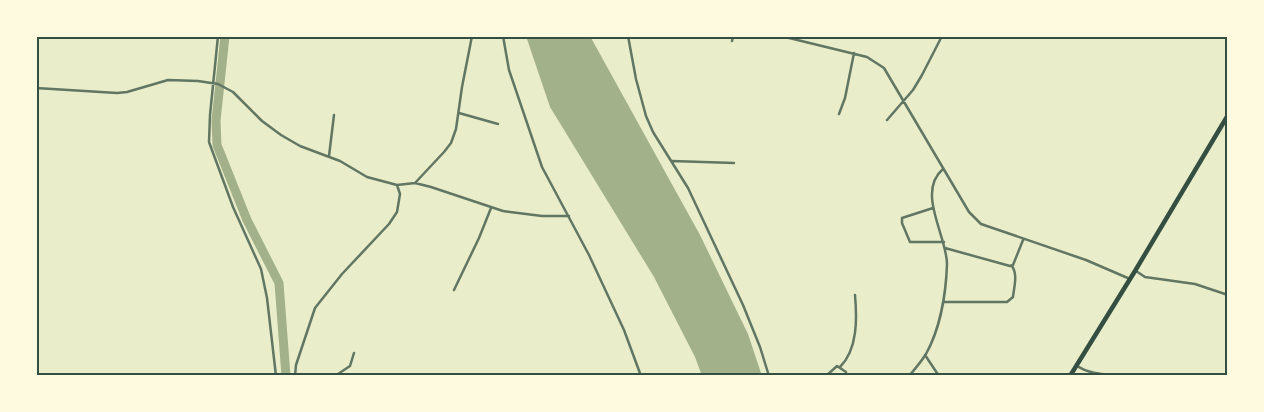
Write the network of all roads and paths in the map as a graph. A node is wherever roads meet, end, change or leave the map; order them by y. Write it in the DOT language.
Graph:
graph roads {
  1 [pos="218,36"];
  2 [pos="472,36"];
  3 [pos="503,36"];
  4 [pos="628,36"];
  5 [pos="734,36"];
  6 [pos="781,36"];
  7 [pos="942,36"];
  8 [pos="732,41"];
  9 [pos="854,54"];
  10 [pos="213,84"];
  11 [pos="36,88"];
  12 [pos="904,101"];
  13 [pos="459,113"];
  14 [pos="839,114"];
  15 [pos="334,115"];
  16 [pos="1228,115"];
  17 [pos="887,120"];
  18 [pos="498,124"];
  19 [pos="329,156"];
  20 [pos="672,161"];
  21 [pos="734,163"];
  22 [pos="943,169"];
  23 [pos="415,183"];
  24 [pos="398,185"];
  25 [pos="491,208"];
  26 [pos="933,208"];
  27 [pos="569,216"];
  28 [pos="1023,240"];
  29 [pos="944,242"];
  30 [pos="945,248"];
  31 [pos="1012,266"];
  32 [pos="1137,272"];
  33 [pos="1130,279"];
  34 [pos="454,290"];
  35 [pos="855,295"];
  36 [pos="1228,295"];
  37 [pos="943,302"];
  38 [pos="354,353"];
  39 [pos="925,355"];
  40 [pos="1079,366"];
  41 [pos="840,367"];
  42 [pos="846,372"];
  43 [pos="276,376"];
  44 [pos="295,376"];
  45 [pos="335,376"];
  46 [pos="641,376"];
  47 [pos="769,376"];
  48 [pos="826,376"];
  49 [pos="909,376"];
  50 [pos="939,376"];
  51 [pos="1070,376"];
  52 [pos="1122,376"];
  1 -- 10 [label="street"];
  2 -- 13 [label="street"];
  3 -- 27 [label="street"];
  4 -- 20 [label="street"];
  5 -- 8 [label="street"];
  6 -- 9 [label="street"];
  7 -- 12 [label="street"];
  9 -- 12 [label="street"];
  9 -- 14 [label="street"];
  10 -- 11 [label="street"];
  10 -- 19 [label="street"];
  10 -- 43 [label="street"];
  12 -- 17 [label="street"];
  12 -- 22 [label="street"];
  13 -- 18 [label="street"];
  13 -- 23 [label="street"];
  15 -- 19 [label="street"];
  16 -- 32 [label="highway"];
  19 -- 24 [label="street"];
  20 -- 21 [label="street"];
  20 -- 47 [label="street"];
  22 -- 26 [label="street"];
  22 -- 28 [label="street"];
  23 -- 24 [label="street"];
  23 -- 25 [label="street"];
  24 -- 44 [label="street"];
  25 -- 27 [label="street"];
  25 -- 34 [label="street"];
  26 -- 29 [label="street"];
  26 -- 29 [label="street"];
  27 -- 46 [label="street"];
  28 -- 31 [label="street"];
  28 -- 33 [label="street"];
  29 -- 30 [label="street"];
  30 -- 31 [label="street"];
  30 -- 37 [label="street"];
  31 -- 37 [label="street"];
  32 -- 33 [label="highway"];
  32 -- 36 [label="street"];
  33 -- 40 [label="highway"];
  35 -- 41 [label="street"];
  37 -- 39 [label="street"];
  38 -- 45 [label="street"];
  39 -- 49 [label="street"];
  39 -- 50 [label="street"];
  40 -- 51 [label="highway"];
  40 -- 52 [label="street"];
  41 -- 42 [label="street"];
  41 -- 48 [label="street"];
}
